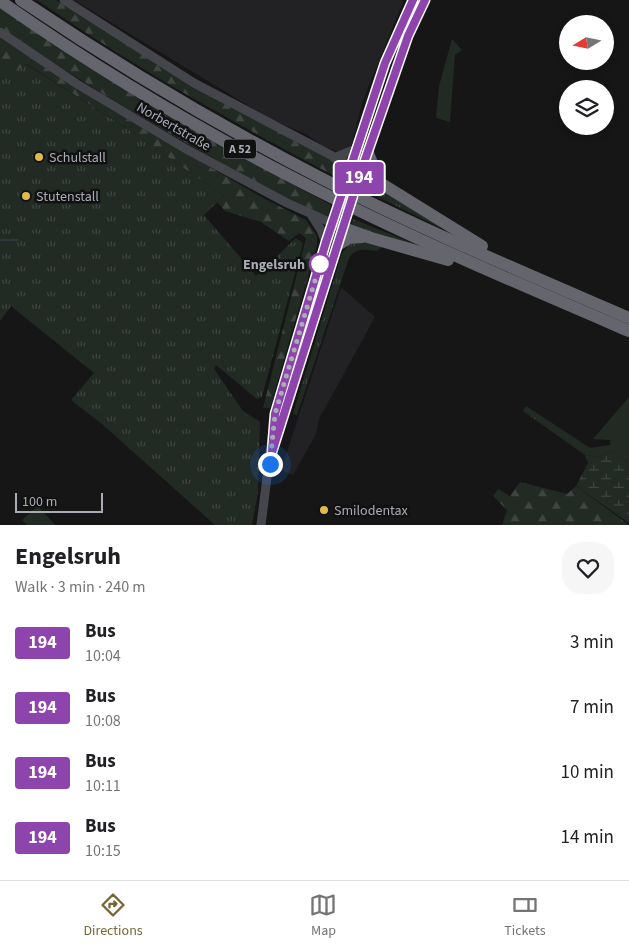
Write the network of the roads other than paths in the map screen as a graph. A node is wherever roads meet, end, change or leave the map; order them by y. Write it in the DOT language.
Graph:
graph roads {
  1 [pos="21,0"];
  2 [pos="64,0"];
  3 [pos="407,0"];
  4 [pos="413,0"];
  5 [pos="425,0"];
  6 [pos="0,1"];
  7 [pos="406,15"];
  8 [pos="0,32"];
  9 [pos="362,151"];
  10 [pos="334,158"];
  11 [pos="354,173"];
  12 [pos="379,181"];
  13 [pos="312,216"];
  14 [pos="339,222"];
  15 [pos="371,238"];
  16 [pos="326,242"];
  17 [pos="339,244"];
  18 [pos="494,273"];
  19 [pos="527,273"];
  20 [pos="629,318"];
  21 [pos="629,331"];
  22 [pos="272,452"];
  23 [pos="261,525"];
  1 -- 19 [label="highway, A 52"];
  2 -- 10 [label="main road"];
  3 -- 7 [label="main road"];
  4 -- 7 [label="main road"];
  5 -- 9 [label="main road"];
  6 -- 18 [label="highway, A 52"];
  7 -- 9 [label="main road"];
  8 -- 13 [label="main road, Norbertstraße"];
  9 -- 10 [label="main road"];
  9 -- 11 [label="main road"];
  9 -- 12 [label="highway"];
  10 -- 11 [label="main road"];
  11 -- 12 [label="highway"];
  11 -- 14 [label="main road, bridge"];
  12 -- 19 [label="highway"];
  13 -- 14 [label="main road, Norbertstraße"];
  13 -- 16 [label="main road"];
  14 -- 15 [label="highway"];
  14 -- 16 [label="main road"];
  14 -- 17 [label="main road"];
  15 -- 17 [label="highway"];
  15 -- 18 [label="highway"];
  16 -- 22 [label="main road"];
  17 -- 22 [label="main road"];
  18 -- 21 [label="highway, A 52"];
  19 -- 20 [label="highway, A 52"];
  22 -- 23 [label="main road"];
}
